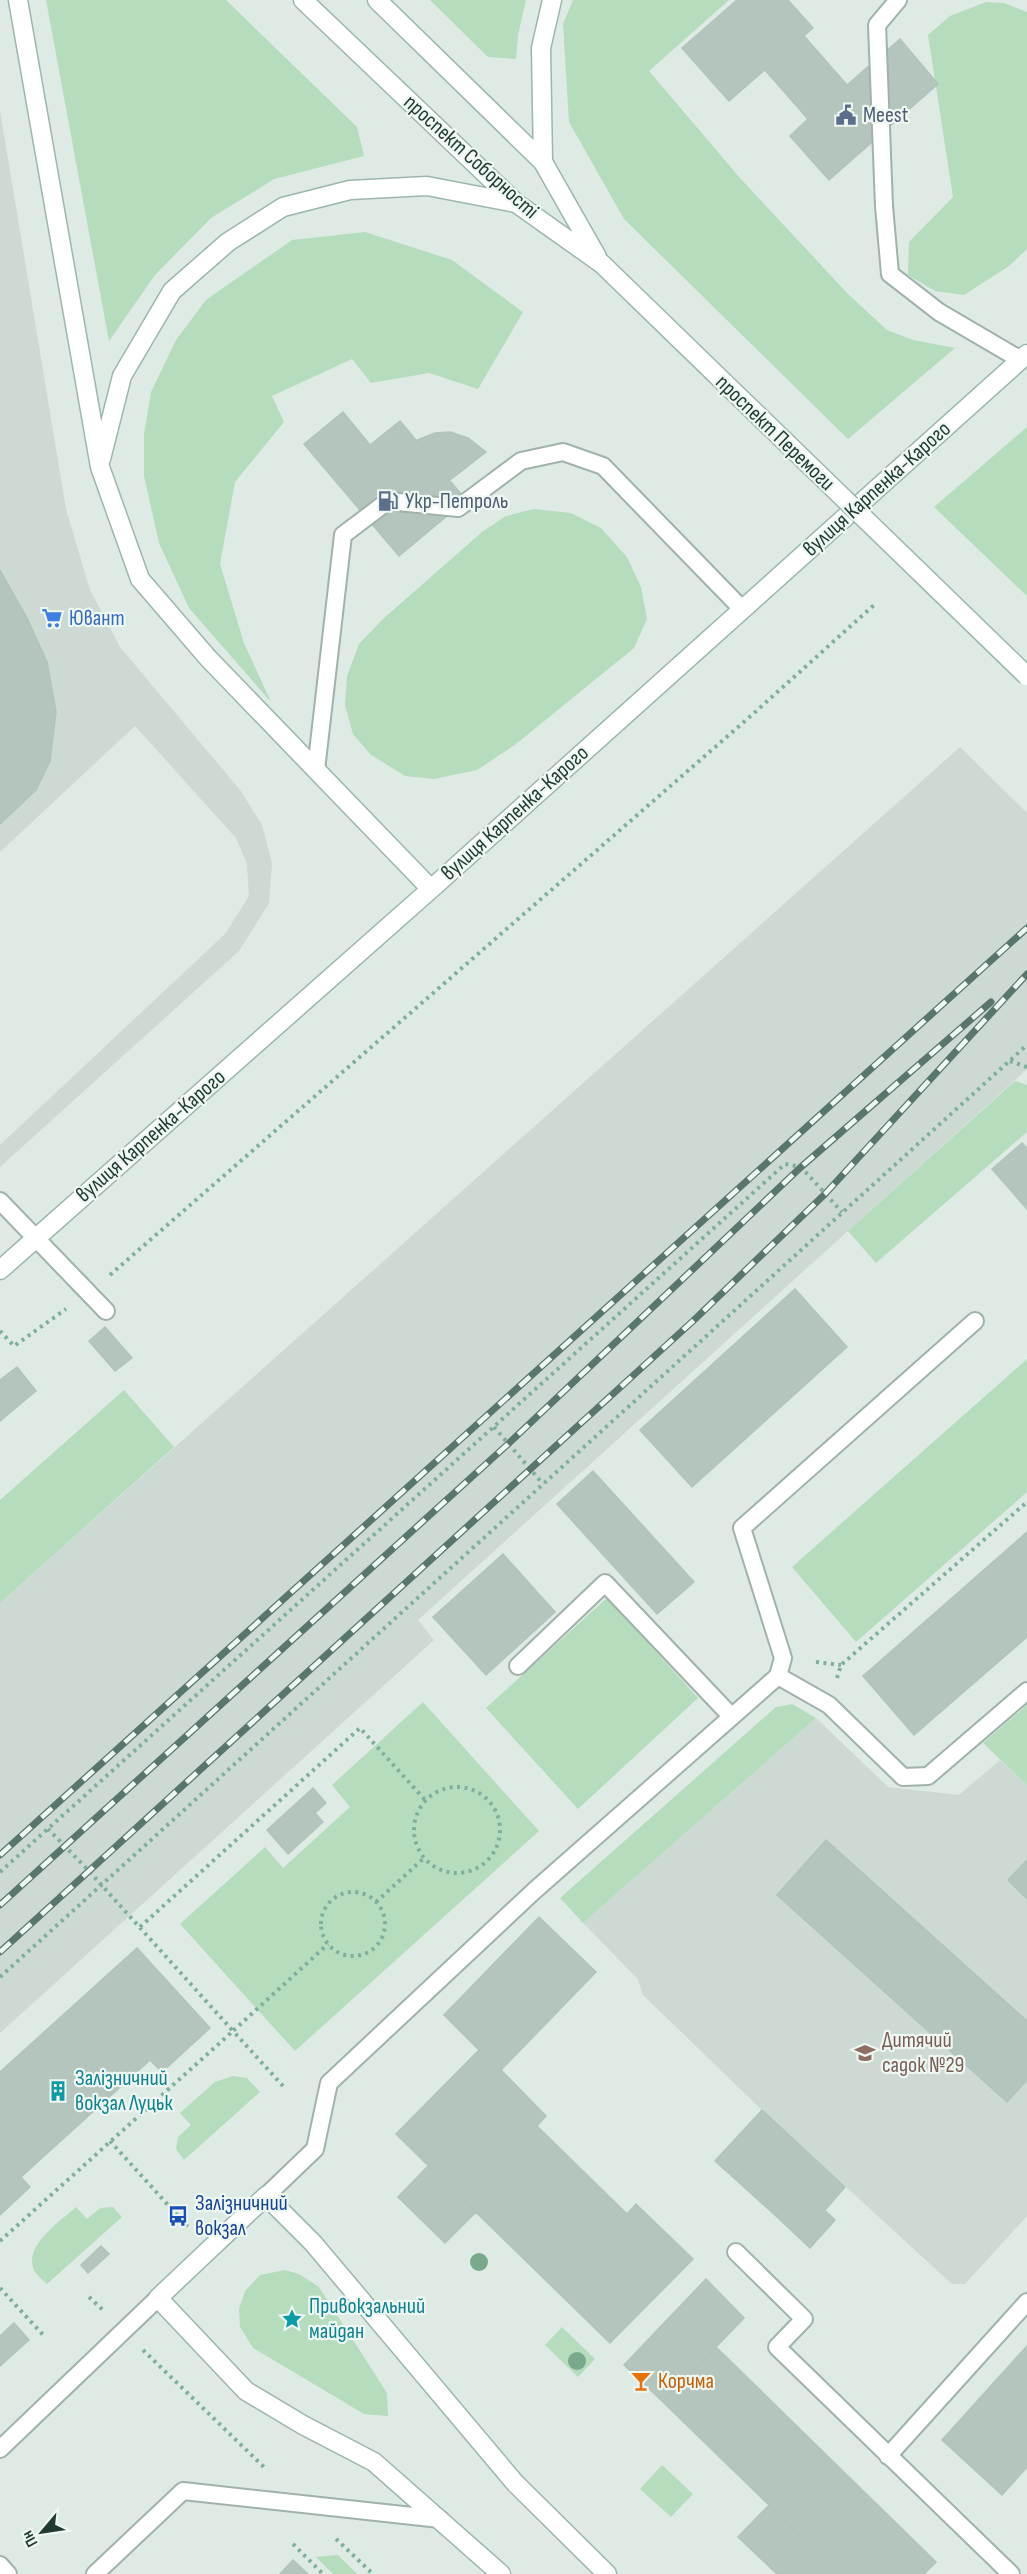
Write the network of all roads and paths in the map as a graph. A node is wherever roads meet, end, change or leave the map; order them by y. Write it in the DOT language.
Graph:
graph roads {
  1 [pos="18,0"];
  2 [pos="303,0"];
  3 [pos="377,0"];
  4 [pos="552,0"];
  5 [pos="898,0"];
  6 [pos="543,162"];
  7 [pos="516,203"];
  8 [pos="602,264"];
  9 [pos="1024,357"];
  10 [pos="100,467"];
  11 [pos="874,605"];
  12 [pos="742,609"];
  13 [pos="1027,676"];
  14 [pos="316,770"];
  15 [pos="431,889"];
  16 [pos="1027,1045"];
  17 [pos="1010,1060"];
  18 [pos="1027,1067"];
  19 [pos="0,1201"];
  20 [pos="842,1212"];
  21 [pos="36,1238"];
  22 [pos="0,1270"];
  23 [pos="89,1293"];
  24 [pos="106,1311"];
  25 [pos="975,1321"];
  26 [pos="0,1331"];
  27 [pos="495,1427"];
  28 [pos="543,1484"];
  29 [pos="1027,1502"];
  30 [pos="518,1666"];
  31 [pos="778,1676"];
  32 [pos="1027,1691"];
  33 [pos="829,1705"];
  34 [pos="731,1716"];
  35 [pos="426,1801"];
  36 [pos="48,1829"];
  37 [pos="424,1858"];
  38 [pos="0,1872"];
  39 [pos="101,1884"];
  40 [pos="376,1902"];
  41 [pos="140,1927"];
  42 [pos="328,1944"];
  43 [pos="0,1977"];
  44 [pos="233,2031"];
  45 [pos="284,2086"];
  46 [pos="110,2141"];
  47 [pos="267,2196"];
  48 [pos="0,2241"];
  49 [pos="210,2249"];
  50 [pos="736,2252"];
  51 [pos="0,2288"];
  52 [pos="89,2297"];
  53 [pos="158,2298"];
  54 [pos="1027,2302"];
  55 [pos="124,2331"];
  56 [pos="45,2337"];
  57 [pos="0,2449"];
  58 [pos="888,2456"];
  59 [pos="302,2505"];
  60 [pos="440,2518"];
  61 [pos="293,2544"];
  62 [pos="0,2565"];
  63 [pos="8,2574"];
  64 [pos="95,2574"];
  65 [pos="324,2574"];
  66 [pos="373,2574"];
  67 [pos="501,2574"];
  68 [pos="607,2574"];
  69 [pos="1011,2574"];
  1 -- 10 [label="main road"];
  2 -- 7 [label="main road, проспект Соборності"];
  3 -- 6 [label="main road, проспект Соборності"];
  4 -- 6 [label="main road"];
  5 -- 9 [label="lane"];
  6 -- 8 [label="main road, проспект Соборності"];
  7 -- 8 [label="main road, проспект Соборності"];
  7 -- 10 [label="main road"];
  8 -- 13 [label="main road, проспект Перемоги, bridge"];
  9 -- 12 [label="main road, вулиця Карпенка-Карого"];
  10 -- 14 [label="main road"];
  11 -- 23 [label="path"];
  12 -- 14 [label="lane"];
  12 -- 15 [label="main road, вулиця Карпенка-Карого"];
  14 -- 15 [label="main road"];
  15 -- 21 [label="main road, вулиця Карпенка-Карого"];
  16 -- 17 [label="path"];
  17 -- 18 [label="path"];
  17 -- 20 [label="path"];
  19 -- 21 [label="lane"];
  20 -- 27 [label="path"];
  20 -- 28 [label="path"];
  21 -- 22 [label="main road, вулиця Карпенка-Карого"];
  21 -- 23 [label="lane"];
  23 -- 24 [label="lane"];
  23 -- 26 [label="path"];
  25 -- 31 [label="lane"];
  27 -- 28 [label="path"];
  27 -- 36 [label="path"];
  28 -- 39 [label="path"];
  29 -- 33 [label="path"];
  30 -- 34 [label="lane"];
  31 -- 33 [label="lane"];
  31 -- 34 [label="lane"];
  32 -- 33 [label="lane"];
  34 -- 47 [label="lane"];
  35 -- 37 [label="path"];
  35 -- 37 [label="path"];
  35 -- 41 [label="path"];
  36 -- 38 [label="path"];
  36 -- 39 [label="path"];
  37 -- 40 [label="path"];
  39 -- 41 [label="path"];
  39 -- 43 [label="path"];
  40 -- 42 [label="path"];
  40 -- 42 [label="path"];
  41 -- 44 [label="path"];
  42 -- 44 [label="path"];
  44 -- 45 [label="path"];
  44 -- 46 [label="path"];
  46 -- 48 [label="path"];
  46 -- 49 [label="path"];
  47 -- 49 [label="main road"];
  47 -- 68 [label="main road"];
  49 -- 53 [label="main road"];
  50 -- 58 [label="lane"];
  51 -- 56 [label="path"];
  52 -- 55 [label="path"];
  53 -- 55 [label="lane"];
  53 -- 60 [label="main road"];
  54 -- 58 [label="lane"];
  55 -- 57 [label="lane"];
  55 -- 59 [label="path"];
  58 -- 69 [label="lane"];
  59 -- 60 [label="lane"];
  59 -- 64 [label="lane"];
  59 -- 66 [label="path"];
  60 -- 67 [label="main road"];
  61 -- 65 [label="path"];
  62 -- 63 [label="lane"];
}
